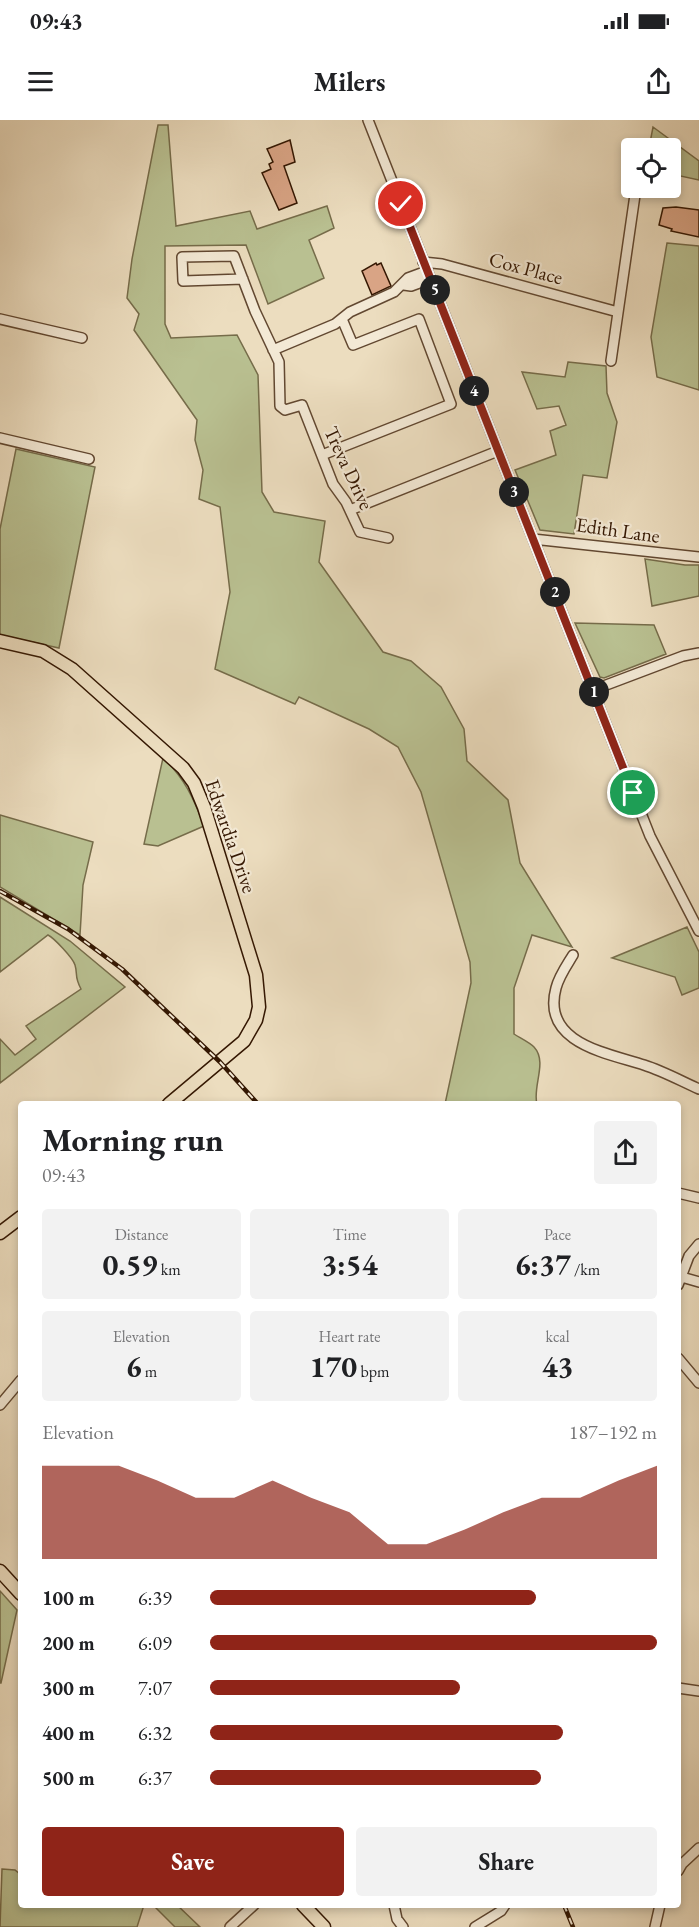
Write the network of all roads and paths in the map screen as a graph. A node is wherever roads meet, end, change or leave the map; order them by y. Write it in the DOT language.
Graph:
graph roads {
  1 [pos="368,120"];
  2 [pos="635,198"];
  3 [pos="427,270"];
  4 [pos="243,279"];
  5 [pos="618,312"];
  6 [pos="0,319"];
  7 [pos="342,319"];
  8 [pos="81,338"];
  9 [pos="273,350"];
  10 [pos="611,361"];
  11 [pos="0,438"];
  12 [pos="498,451"];
  13 [pos="322,455"];
  14 [pos="89,459"];
  15 [pos="350,510"];
  16 [pos="388,538"];
  17 [pos="533,539"];
  18 [pos="699,557"];
  19 [pos="0,641"];
  20 [pos="699,653"];
  21 [pos="594,690"];
  22 [pos="699,931"];
  23 [pos="573,955"];
  24 [pos="699,1089"];
  25 [pos="173,1101"];
  26 [pos="681,1194"];
  27 [pos="699,1198"];
  28 [pos="18,1219"];
  29 [pos="0,1233"];
  30 [pos="699,1244"];
  31 [pos="681,1274"];
  32 [pos="681,1279"];
  33 [pos="699,1282"];
  34 [pos="681,1362"];
  35 [pos="699,1383"];
  36 [pos="18,1384"];
  37 [pos="0,1405"];
  38 [pos="0,1571"];
  39 [pos="18,1591"];
  40 [pos="681,1688"];
  41 [pos="699,1691"];
  42 [pos="699,1848"];
  43 [pos="681,1866"];
  44 [pos="251,1908"];
  45 [pos="306,1908"];
  46 [pos="395,1908"];
  47 [pos="503,1908"];
  48 [pos="659,1908"];
  49 [pos="491,1917"];
  50 [pos="230,1927"];
  51 [pos="324,1927"];
  52 [pos="403,1927"];
  53 [pos="475,1927"];
  54 [pos="496,1927"];
  55 [pos="655,1927"];
  1 -- 3 [label="street"];
  2 -- 5 [label="street"];
  3 -- 5 [label="street, Cox Place"];
  3 -- 7 [label="street, Cox Place"];
  3 -- 12 [label="street"];
  4 -- 4 [label="street, Treva Drive"];
  4 -- 9 [label="street, Treva Drive"];
  5 -- 10 [label="street"];
  6 -- 8 [label="street"];
  7 -- 9 [label="street, Cox Place"];
  7 -- 13 [label="street"];
  9 -- 13 [label="street, Treva Drive"];
  11 -- 14 [label="street"];
  12 -- 15 [label="street"];
  12 -- 17 [label="street"];
  13 -- 15 [label="street, Treva Drive"];
  15 -- 16 [label="street, Treva Drive"];
  17 -- 18 [label="street, Edith Lane"];
  17 -- 21 [label="street"];
  19 -- 25 [label="main road, Edwardia Drive"];
  20 -- 21 [label="street"];
  21 -- 22 [label="street"];
  23 -- 24 [label="street"];
  26 -- 27 [label="street"];
  28 -- 29 [label="main road"];
  30 -- 31 [label="street"];
  32 -- 33 [label="street"];
  34 -- 35 [label="street"];
  36 -- 37 [label="street"];
  38 -- 39 [label="main road"];
  40 -- 41 [label="street"];
  42 -- 43 [label="street"];
  44 -- 50 [label="street"];
  45 -- 51 [label="main road"];
  46 -- 52 [label="street"];
  47 -- 49 [label="street"];
  48 -- 55 [label="street"];
  49 -- 53 [label="street"];
  49 -- 54 [label="street"];
}
